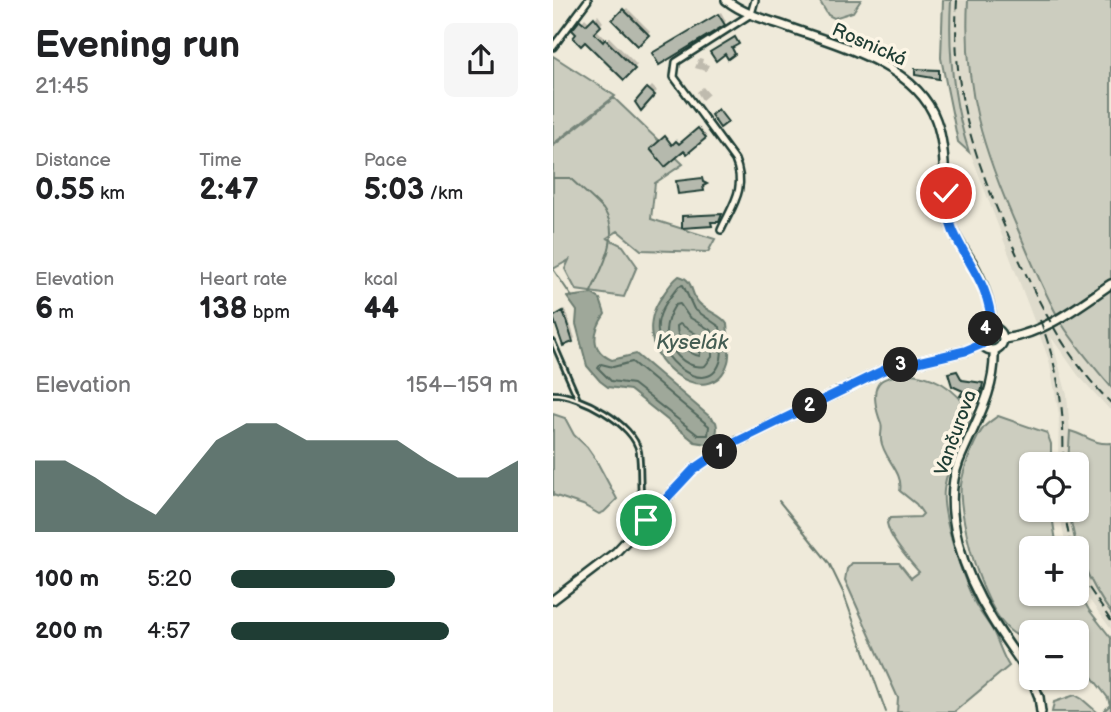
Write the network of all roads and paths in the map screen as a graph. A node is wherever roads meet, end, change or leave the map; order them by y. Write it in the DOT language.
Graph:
graph roads {
  1 [pos="588,0"];
  2 [pos="726,0"];
  3 [pos="755,0"];
  4 [pos="751,14"];
  5 [pos="553,47"];
  6 [pos="721,230"];
  7 [pos="1111,284"];
  8 [pos="992,327"];
  9 [pos="1004,340"];
  10 [pos="553,342"];
  11 [pos="982,344"];
  12 [pos="994,350"];
  13 [pos="553,394"];
  14 [pos="577,397"];
  15 [pos="646,520"];
  16 [pos="553,600"];
  17 [pos="1019,659"];
  18 [pos="1036,690"];
  19 [pos="1041,712"];
  1 -- 5 [label="street"];
  2 -- 4 [label="street, Rosnická"];
  3 -- 4 [label="street"];
  4 -- 6 [label="street"];
  4 -- 8 [label="street, Rosnická"];
  7 -- 9 [label="street"];
  8 -- 9 [label="street"];
  8 -- 11 [label="street"];
  9 -- 12 [label="street"];
  10 -- 14 [label="lane"];
  11 -- 12 [label="street"];
  11 -- 15 [label="street"];
  12 -- 17 [label="street, Vančurova"];
  13 -- 14 [label="lane"];
  14 -- 15 [label="lane"];
  15 -- 16 [label="street"];
  18 -- 19 [label="street, Vančurova"];
}
